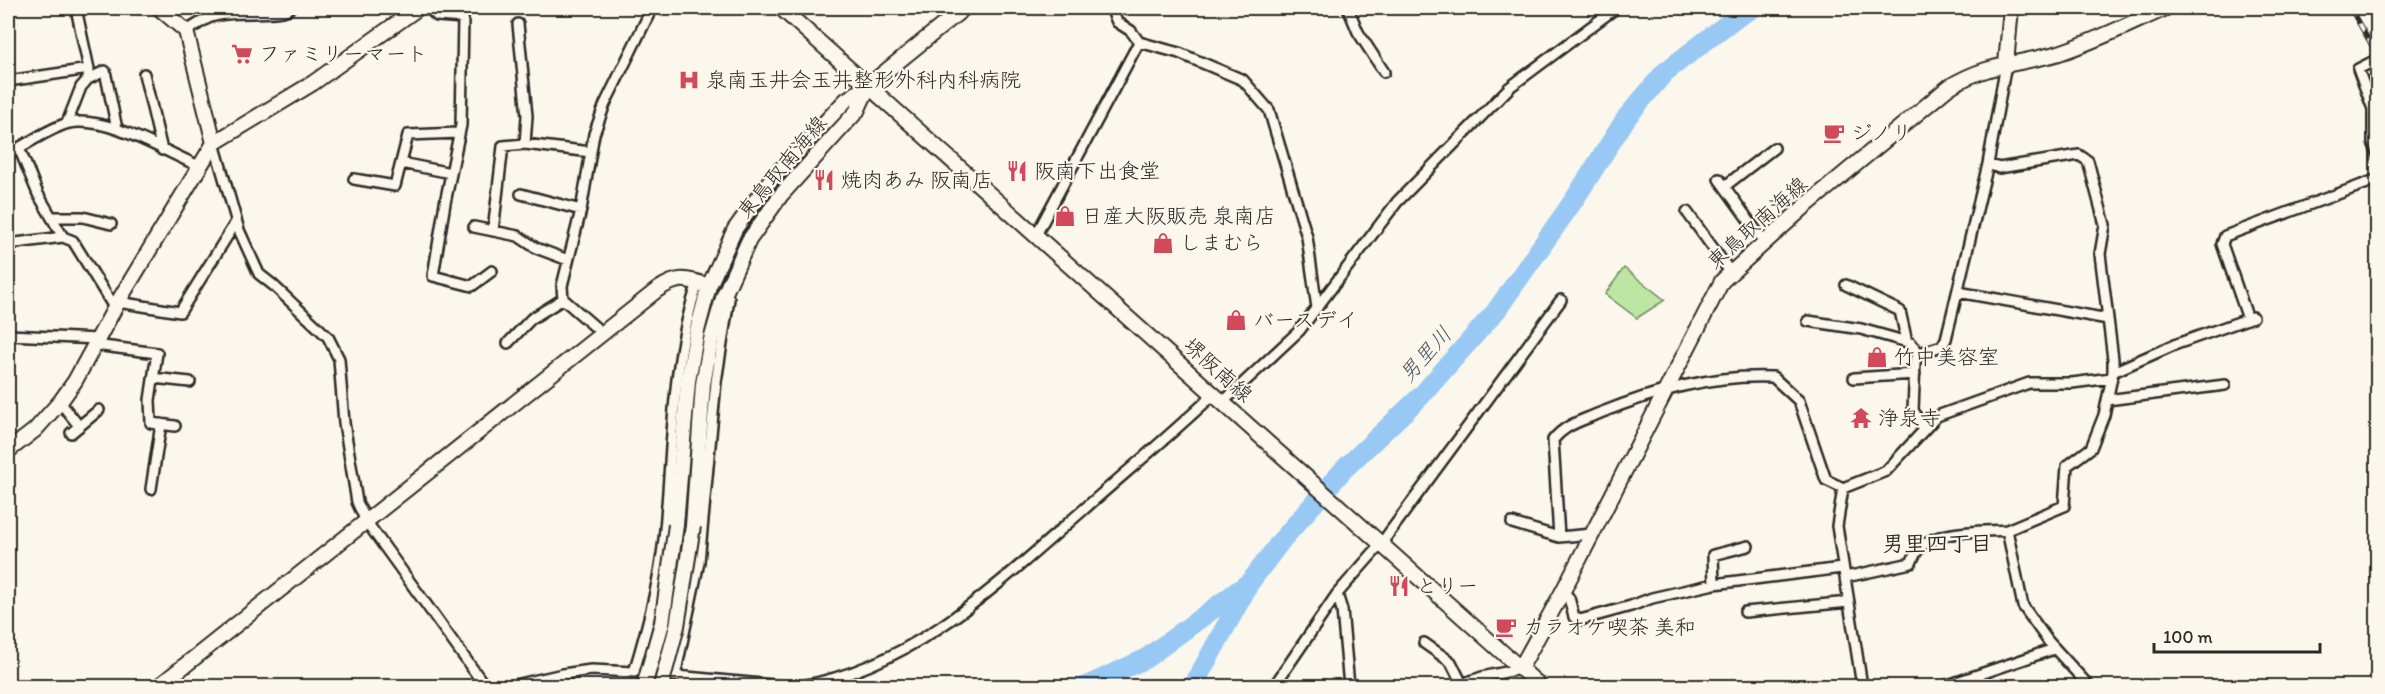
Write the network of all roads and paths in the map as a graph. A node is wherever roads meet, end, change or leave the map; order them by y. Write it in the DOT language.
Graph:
graph roads {
  1 [pos="159,8"];
  2 [pos="290,8"];
  3 [pos="418,8"];
  4 [pos="428,8"];
  5 [pos="652,8"];
  6 [pos="781,8"];
  7 [pos="964,8"];
  8 [pos="1111,8"];
  9 [pos="1348,8"];
  10 [pos="1616,8"];
  11 [pos="2011,8"];
  12 [pos="2166,8"];
  13 [pos="77,13"];
  14 [pos="518,24"];
  15 [pos="186,31"];
  16 [pos="1139,42"];
  17 [pos="2372,62"];
  18 [pos="2006,64"];
  19 [pos="89,69"];
  20 [pos="1384,72"];
  21 [pos="144,74"];
  22 [pos="87,79"];
  23 [pos="8,81"];
  24 [pos="869,85"];
  25 [pos="67,123"];
  26 [pos="117,129"];
  27 [pos="459,133"];
  28 [pos="214,143"];
  29 [pos="525,144"];
  30 [pos="1774,147"];
  31 [pos="19,148"];
  32 [pos="162,150"];
  33 [pos="591,152"];
  34 [pos="8,154"];
  35 [pos="2378,155"];
  36 [pos="401,163"];
  37 [pos="1988,164"];
  38 [pos="199,166"];
  39 [pos="451,173"];
  40 [pos="2378,178"];
  41 [pos="354,179"];
  42 [pos="521,194"];
  43 [pos="581,210"];
  44 [pos="1687,212"];
  45 [pos="51,217"];
  46 [pos="236,222"];
  47 [pos="111,224"];
  48 [pos="474,227"];
  49 [pos="493,231"];
  50 [pos="1036,235"];
  51 [pos="63,237"];
  52 [pos="1765,243"];
  53 [pos="8,244"];
  54 [pos="568,260"];
  55 [pos="736,270"];
  56 [pos="492,271"];
  57 [pos="1731,273"];
  58 [pos="703,284"];
  59 [pos="1846,285"];
  60 [pos="1958,292"];
  61 [pos="563,299"];
  62 [pos="1561,300"];
  63 [pos="117,306"];
  64 [pos="1317,308"];
  65 [pos="2108,319"];
  66 [pos="1808,321"];
  67 [pos="602,333"];
  68 [pos="8,335"];
  69 [pos="97,342"];
  70 [pos="1907,342"];
  71 [pos="508,343"];
  72 [pos="1919,353"];
  73 [pos="1915,374"];
  74 [pos="2112,375"];
  75 [pos="153,378"];
  76 [pos="1854,378"];
  77 [pos="190,382"];
  78 [pos="2225,385"];
  79 [pos="1667,389"];
  80 [pos="2107,400"];
  81 [pos="60,402"];
  82 [pos="1223,402"];
  83 [pos="99,410"];
  84 [pos="161,424"];
  85 [pos="79,426"];
  86 [pos="175,426"];
  87 [pos="1924,429"];
  88 [pos="71,433"];
  89 [pos="8,451"];
  90 [pos="1844,488"];
  91 [pos="151,489"];
  92 [pos="366,521"];
  93 [pos="1512,523"];
  94 [pos="2007,530"];
  95 [pos="1592,534"];
  96 [pos="1559,537"];
  97 [pos="1376,540"];
  98 [pos="1748,546"];
  99 [pos="1844,572"];
  100 [pos="1714,584"];
  101 [pos="1563,591"];
  102 [pos="1336,594"];
  103 [pos="1849,602"];
  104 [pos="1745,612"];
  105 [pos="1424,643"];
  106 [pos="2054,649"];
  107 [pos="1520,669"];
  108 [pos="634,672"];
  109 [pos="675,676"];
  110 [pos="1459,685"];
  111 [pos="159,687"];
  112 [pos="485,687"];
  113 [pos="511,687"];
  114 [pos="644,687"];
  115 [pos="661,687"];
  116 [pos="783,687"];
  117 [pos="801,687"];
  118 [pos="1274,687"];
  119 [pos="1349,687"];
  120 [pos="1540,687"];
  121 [pos="1862,687"];
  122 [pos="1945,687"];
  123 [pos="2089,687"];
  1 -- 15 [label="main road"];
  2 -- 15 [label="street"];
  3 -- 28 [label="main road"];
  4 -- 27 [label="street"];
  5 -- 33 [label="street"];
  6 -- 24 [label="main road, 堺阪南線"];
  7 -- 24 [label="main road"];
  8 -- 16 [label="street"];
  9 -- 20 [label="street"];
  10 -- 64 [label="street"];
  11 -- 18 [label="main road"];
  12 -- 18 [label="main road, 東鳥取南海線"];
  13 -- 19 [label="street"];
  14 -- 29 [label="street"];
  15 -- 28 [label="main road"];
  16 -- 50 [label="street"];
  16 -- 64 [label="street"];
  17 -- 35 [label="street"];
  18 -- 37 [label="street"];
  18 -- 52 [label="main road, 東鳥取南海線"];
  19 -- 22 [label="street"];
  19 -- 23 [label="street"];
  21 -- 32 [label="street"];
  22 -- 25 [label="street"];
  22 -- 26 [label="street"];
  24 -- 50 [label="main road, 堺阪南線"];
  24 -- 55 [label="main road, 東鳥取南海線"];
  24 -- 58 [label="main road, 東鳥取南海線"];
  25 -- 26 [label="street"];
  25 -- 31 [label="street"];
  26 -- 32 [label="street"];
  27 -- 36 [label="street"];
  27 -- 39 [label="street"];
  28 -- 38 [label="main road"];
  28 -- 46 [label="street"];
  29 -- 33 [label="street"];
  29 -- 49 [label="street"];
  30 -- 52 [label="street"];
  31 -- 34 [label="street"];
  31 -- 45 [label="street"];
  32 -- 38 [label="street"];
  33 -- 43 [label="street"];
  36 -- 39 [label="street"];
  36 -- 41 [label="street"];
  37 -- 60 [label="street"];
  37 -- 65 [label="street"];
  38 -- 63 [label="main road"];
  39 -- 56 [label="street"];
  40 -- 74 [label="street"];
  42 -- 43 [label="street"];
  43 -- 54 [label="street"];
  44 -- 57 [label="street"];
  45 -- 47 [label="street"];
  45 -- 51 [label="street"];
  46 -- 63 [label="street"];
  46 -- 92 [label="street"];
  48 -- 49 [label="street"];
  49 -- 54 [label="street"];
  50 -- 82 [label="main road, 堺阪南線"];
  51 -- 53 [label="street"];
  51 -- 63 [label="street"];
  52 -- 57 [label="main road, 東鳥取南海線"];
  54 -- 61 [label="street"];
  55 -- 109 [label="street"];
  55 -- 115 [label="main road, 東鳥取南海線, bridge"];
  57 -- 79 [label="main road, 東鳥取南海線"];
  58 -- 67 [label="main road"];
  58 -- 108 [label="street"];
  58 -- 114 [label="main road, 東鳥取南海線, bridge"];
  59 -- 70 [label="street"];
  60 -- 65 [label="street"];
  60 -- 72 [label="street"];
  61 -- 67 [label="street"];
  61 -- 71 [label="street"];
  62 -- 97 [label="street"];
  63 -- 69 [label="main road"];
  64 -- 82 [label="street"];
  65 -- 74 [label="street"];
  66 -- 70 [label="street"];
  67 -- 92 [label="main road"];
  68 -- 69 [label="street"];
  69 -- 75 [label="street"];
  69 -- 81 [label="main road"];
  70 -- 72 [label="street"];
  72 -- 73 [label="street"];
  73 -- 76 [label="street"];
  73 -- 87 [label="street"];
  74 -- 80 [label="street"];
  74 -- 87 [label="street"];
  75 -- 77 [label="street"];
  75 -- 84 [label="street"];
  78 -- 80 [label="street"];
  79 -- 90 [label="street"];
  79 -- 95 [label="main road, 東鳥取南海線"];
  79 -- 96 [label="street"];
  80 -- 94 [label="street"];
  81 -- 85 [label="street"];
  81 -- 89 [label="main road"];
  82 -- 97 [label="main road, 堺阪南線"];
  82 -- 117 [label="street"];
  83 -- 85 [label="street"];
  84 -- 86 [label="street"];
  84 -- 91 [label="street"];
  85 -- 88 [label="street"];
  87 -- 90 [label="street"];
  90 -- 99 [label="street"];
  92 -- 111 [label="main road"];
  92 -- 112 [label="street"];
  93 -- 96 [label="street"];
  94 -- 99 [label="street"];
  94 -- 106 [label="street"];
  95 -- 96 [label="street"];
  95 -- 101 [label="main road, 東鳥取南海線"];
  97 -- 102 [label="street"];
  97 -- 107 [label="main road, 堺阪南線"];
  98 -- 100 [label="street"];
  99 -- 100 [label="street"];
  99 -- 103 [label="street"];
  100 -- 101 [label="street"];
  101 -- 107 [label="main road, 東鳥取南海線"];
  102 -- 118 [label="street"];
  102 -- 119 [label="street"];
  103 -- 104 [label="street"];
  103 -- 121 [label="street"];
  105 -- 110 [label="street"];
  106 -- 122 [label="street"];
  106 -- 123 [label="street"];
  107 -- 110 [label="street"];
  107 -- 120 [label="main road, 堺阪南線"];
  108 -- 109 [label="street"];
  108 -- 113 [label="street"];
  109 -- 116 [label="street"];
}
